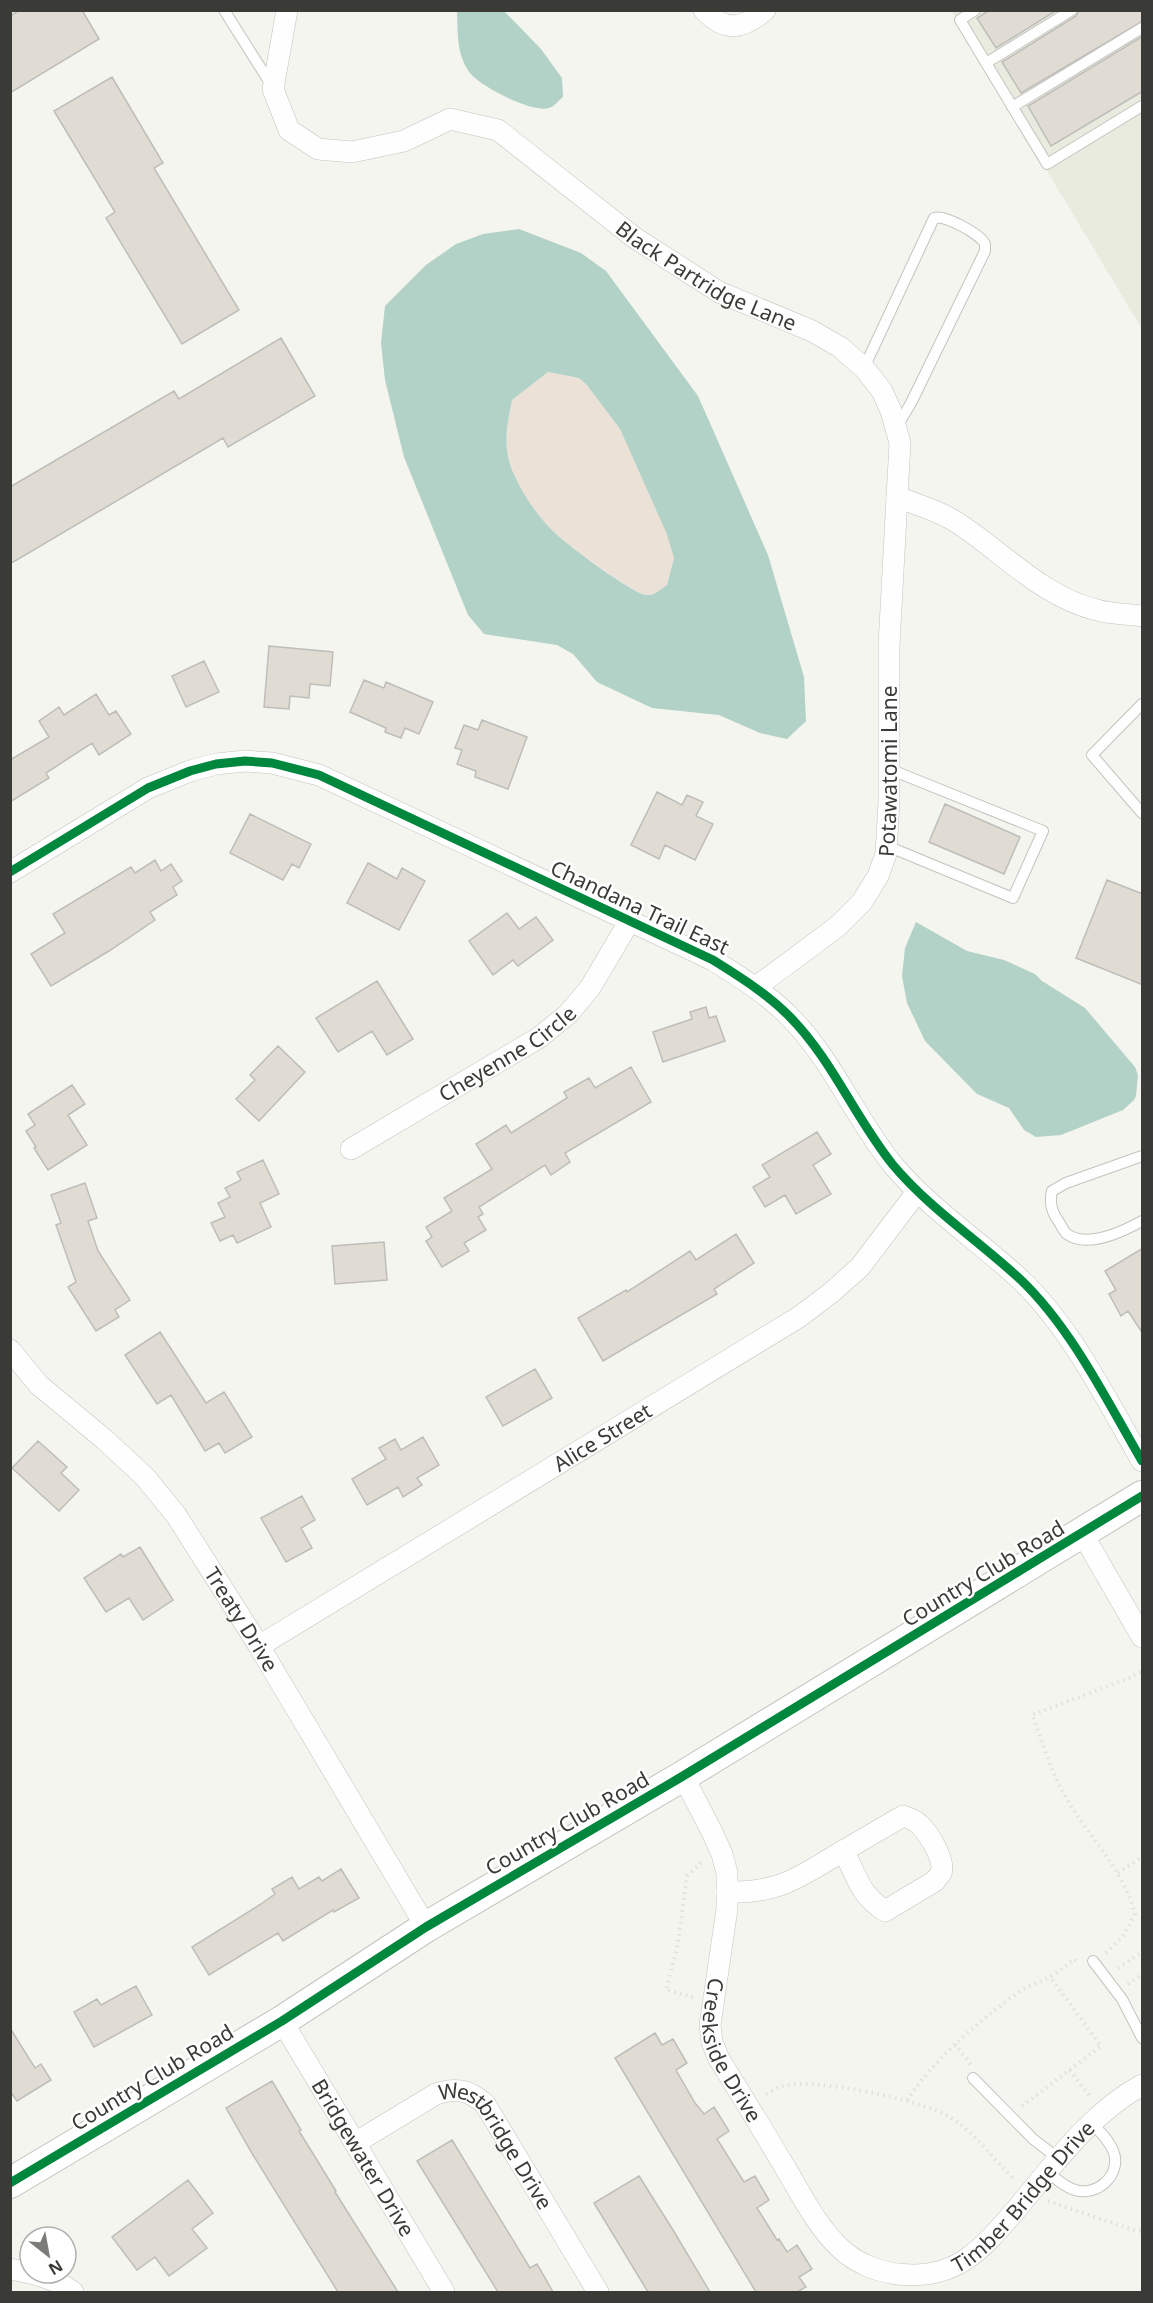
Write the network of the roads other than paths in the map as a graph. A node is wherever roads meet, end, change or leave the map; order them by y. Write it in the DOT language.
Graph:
graph roads {
  1 [pos="224,10"];
  2 [pos="287,10"];
  3 [pos="704,10"];
  4 [pos="765,10"];
  5 [pos="975,10"];
  6 [pos="1072,10"];
  7 [pos="1143,28"];
  8 [pos="986,63"];
  9 [pos="273,89"];
  10 [pos="1143,106"];
  11 [pos="1012,107"];
  12 [pos="864,368"];
  13 [pos="896,428"];
  14 [pos="897,497"];
  15 [pos="1143,616"];
  16 [pos="1143,704"];
  17 [pos="889,769"];
  18 [pos="1143,813"];
  19 [pos="886,846"];
  20 [pos="10,873"];
  21 [pos="629,922"];
  22 [pos="756,987"];
  23 [pos="351,1149"];
  24 [pos="1143,1156"];
  25 [pos="917,1192"];
  26 [pos="1143,1221"];
  27 [pos="10,1350"];
  28 [pos="1143,1461"];
  29 [pos="1143,1496"];
  30 [pos="1082,1533"];
  31 [pos="1143,1637"];
  32 [pos="259,1646"];
  33 [pos="683,1776"];
  34 [pos="843,1851"];
  35 [pos="727,1892"];
  36 [pos="426,1926"];
  37 [pos="1093,1961"];
  38 [pos="282,2021"];
  39 [pos="1143,2038"];
  40 [pos="973,2078"];
  41 [pos="1143,2085"];
  42 [pos="1097,2118"];
  43 [pos="356,2143"];
  44 [pos="1053,2166"];
  45 [pos="10,2183"];
  46 [pos="891,2274"];
  47 [pos="444,2292"];
  48 [pos="598,2292"];
  1 -- 9 [label="lane"];
  2 -- 9 [label="street"];
  3 -- 4 [label="street"];
  5 -- 8 [label="lane"];
  6 -- 8 [label="lane"];
  7 -- 11 [label="lane"];
  8 -- 11 [label="lane"];
  9 -- 12 [label="street, Black Partridge Lane"];
  10 -- 11 [label="lane"];
  12 -- 13 [label="street, Black Partridge Lane"];
  12 -- 13 [label="lane"];
  13 -- 14 [label="street, Black Partridge Lane"];
  14 -- 15 [label="street"];
  14 -- 17 [label="street, Potawatomi Lane"];
  16 -- 18 [label="lane"];
  17 -- 19 [label="street, Potawatomi Lane"];
  17 -- 19 [label="lane"];
  19 -- 22 [label="street, Potawatomi Lane"];
  20 -- 21 [label="street, Chandana Trail East"];
  21 -- 22 [label="street, Chandana Trail East"];
  21 -- 23 [label="street, Cheyenne Circle"];
  22 -- 25 [label="street, Chandana Trail East"];
  24 -- 26 [label="lane"];
  25 -- 28 [label="street, Chandana Trail East"];
  25 -- 32 [label="street, Alice Street"];
  27 -- 32 [label="street, Treaty Drive"];
  29 -- 30 [label="street, Country Club Road"];
  30 -- 31 [label="street"];
  30 -- 33 [label="street, Country Club Road"];
  32 -- 36 [label="street, Treaty Drive"];
  33 -- 35 [label="street, Creekside Drive"];
  33 -- 36 [label="street, Country Club Road"];
  34 -- 34 [label="street"];
  34 -- 35 [label="street"];
  35 -- 46 [label="street, Creekside Drive"];
  36 -- 38 [label="street, Country Club Road"];
  37 -- 39 [label="lane"];
  38 -- 43 [label="street, Bridgewater Drive"];
  38 -- 45 [label="street, Country Club Road"];
  40 -- 44 [label="lane"];
  41 -- 42 [label="street, Timber Bridge Drive"];
  42 -- 44 [label="street, Timber Bridge Drive"];
  42 -- 44 [label="lane"];
  43 -- 47 [label="street, Bridgewater Drive"];
  43 -- 48 [label="street, Westbridge Drive"];
  44 -- 46 [label="street, Timber Bridge Drive"];
}
